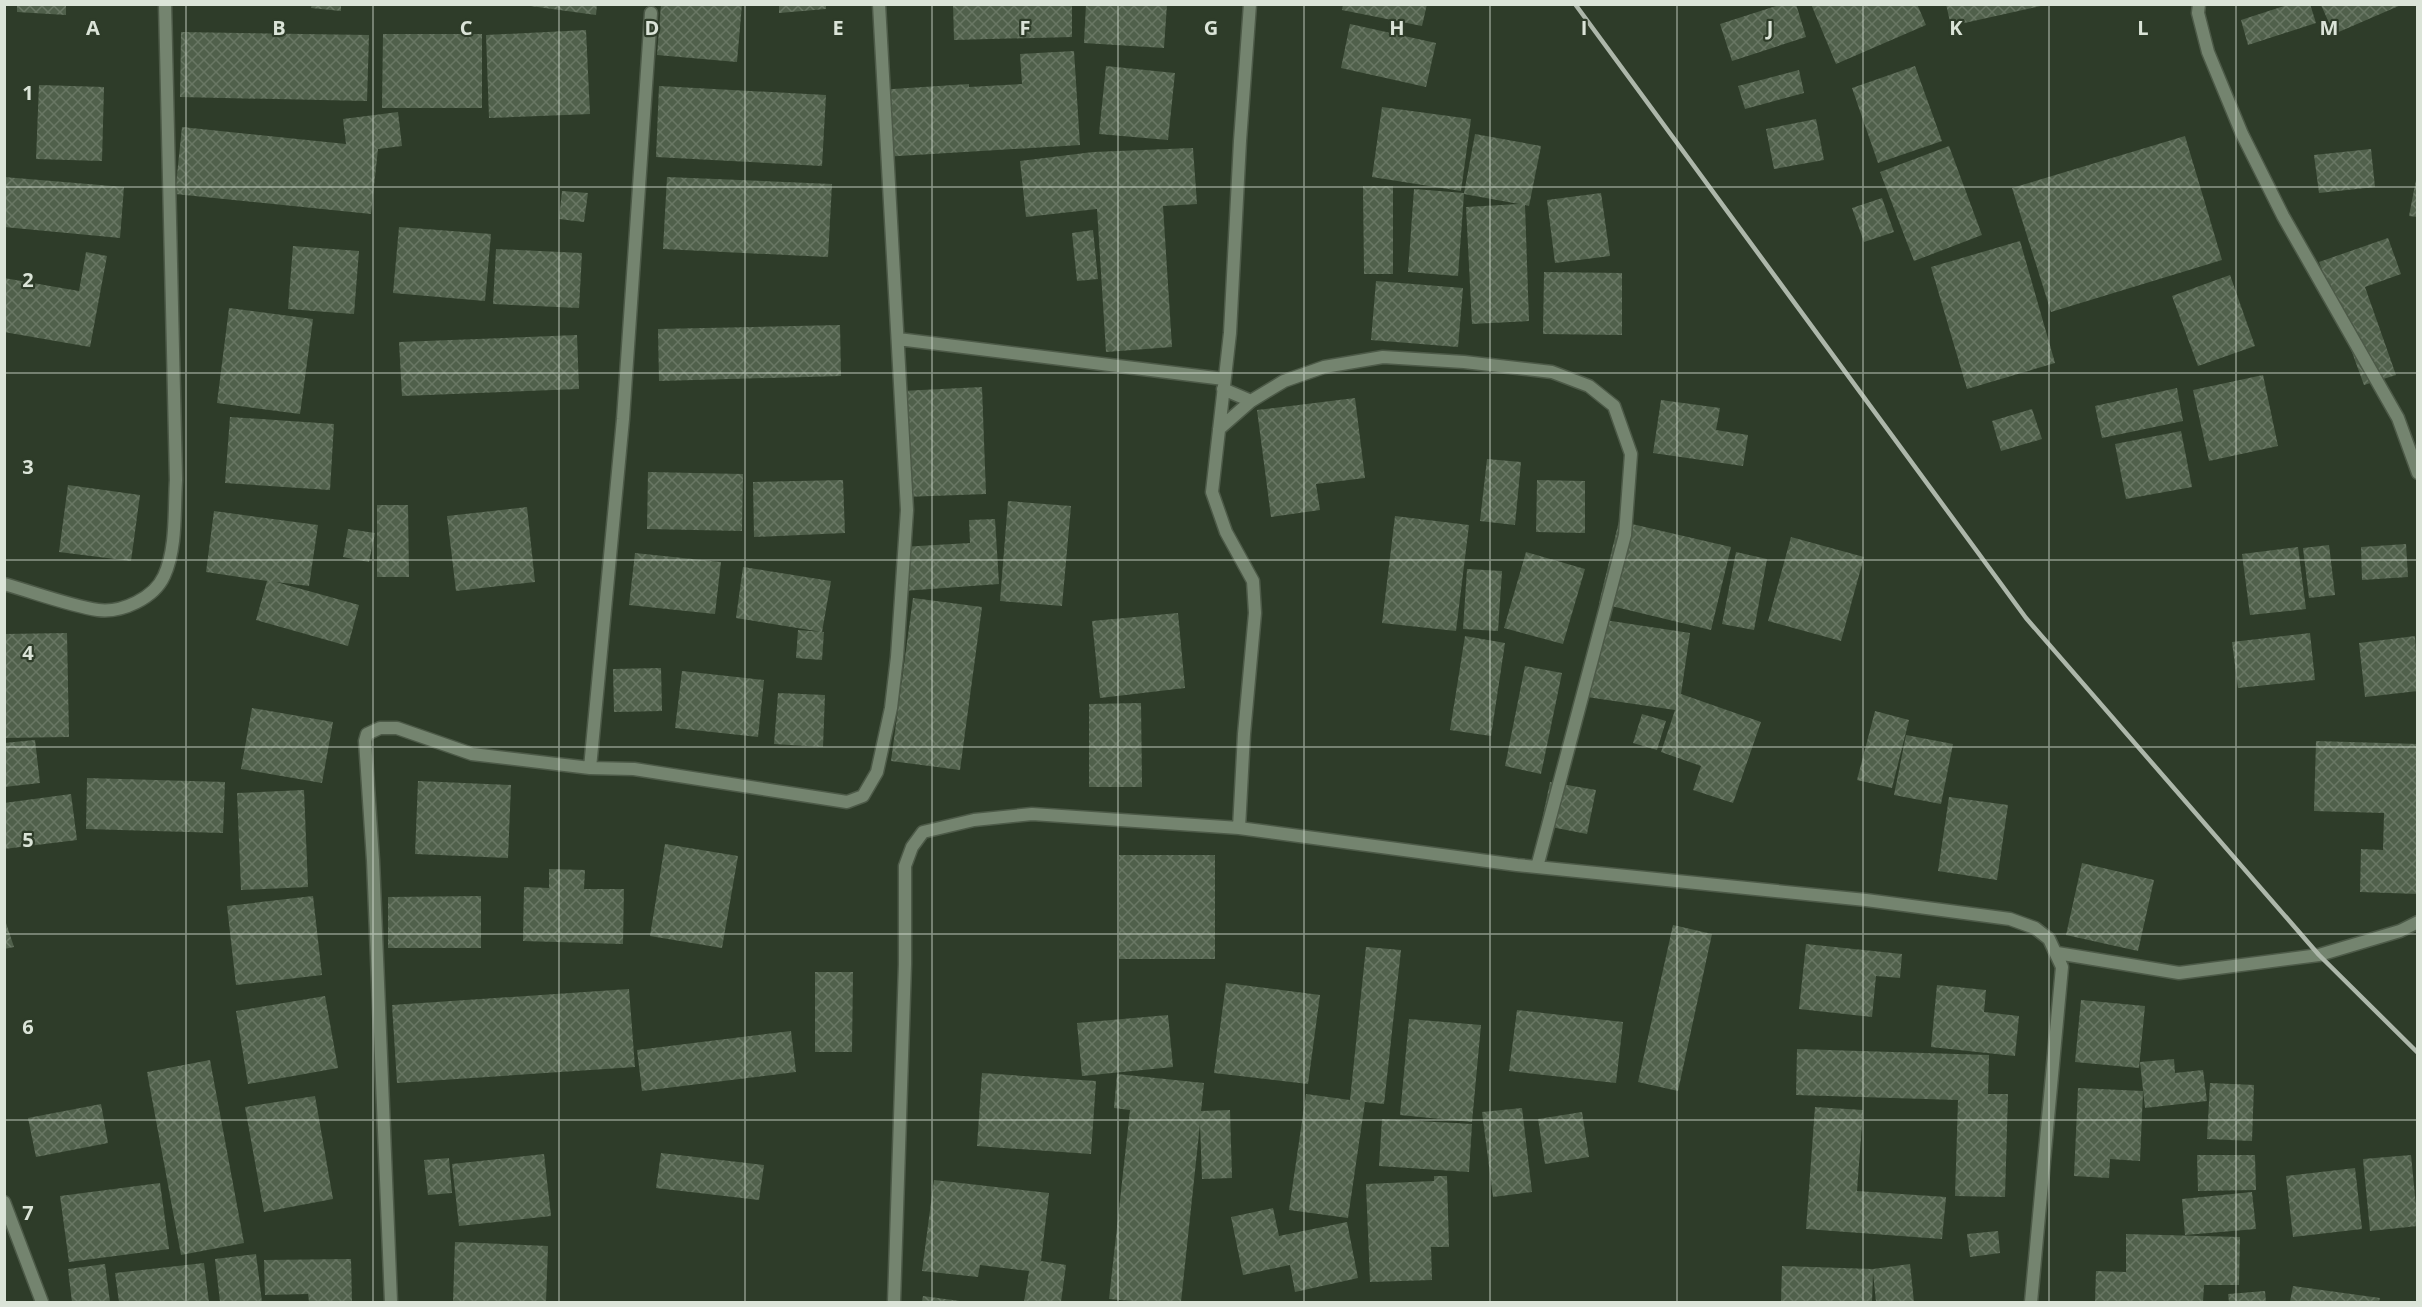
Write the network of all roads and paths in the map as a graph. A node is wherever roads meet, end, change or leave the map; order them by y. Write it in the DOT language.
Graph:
graph roads {
  1 [pos="165,4"];
  2 [pos="879,4"];
  3 [pos="1250,4"];
  4 [pos="2199,4"];
  5 [pos="651,14"];
  6 [pos="898,339"];
  7 [pos="1224,384"];
  8 [pos="1251,401"];
  9 [pos="1219,429"];
  10 [pos="2418,473"];
  11 [pos="4,584"];
  12 [pos="590,768"];
  13 [pos="1239,828"];
  14 [pos="1537,867"];
  15 [pos="2418,922"];
  16 [pos="2056,953"];
  17 [pos="4,1202"];
  18 [pos="42,1302"];
  19 [pos="391,1302"];
  20 [pos="894,1302"];
  21 [pos="2031,1302"];
  1 -- 11 [label="street"];
  2 -- 6 [label="street"];
  3 -- 7 [label="street"];
  4 -- 10 [label="street"];
  5 -- 12 [label="street"];
  6 -- 7 [label="street"];
  6 -- 12 [label="street"];
  7 -- 8 [label="street"];
  7 -- 9 [label="street"];
  8 -- 9 [label="street"];
  8 -- 14 [label="street"];
  9 -- 13 [label="street"];
  12 -- 19 [label="street"];
  13 -- 14 [label="street"];
  13 -- 20 [label="street"];
  14 -- 16 [label="street"];
  15 -- 16 [label="street"];
  16 -- 21 [label="street"];
  17 -- 18 [label="street"];
}
